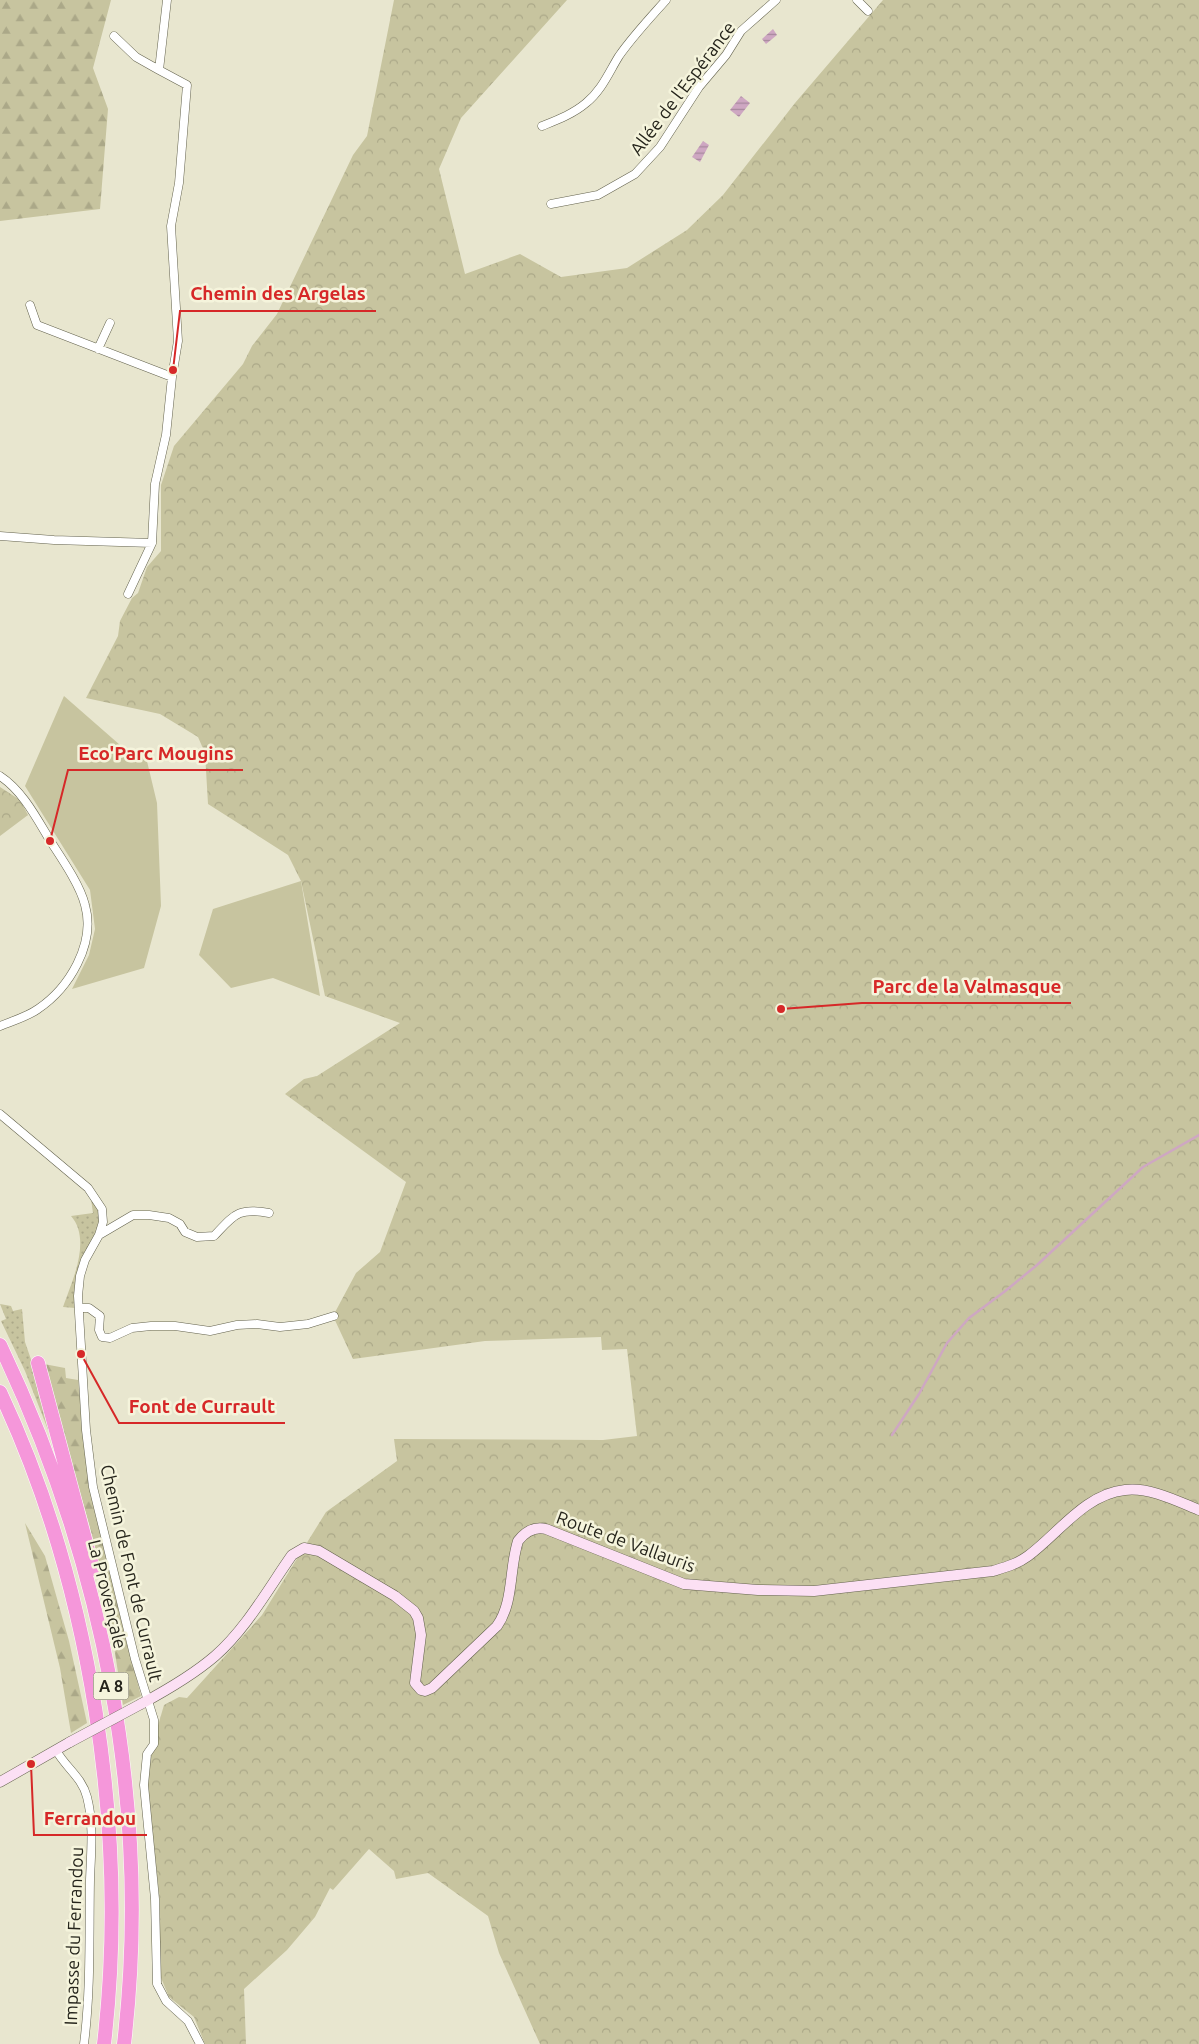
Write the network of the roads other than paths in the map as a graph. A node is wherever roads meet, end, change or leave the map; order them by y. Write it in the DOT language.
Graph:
graph roads {
  1 [pos="167,0"];
  2 [pos="666,0"];
  3 [pos="776,0"];
  4 [pos="857,0"];
  5 [pos="868,11"];
  6 [pos="114,36"];
  7 [pos="159,70"];
  8 [pos="542,126"];
  9 [pos="551,204"];
  10 [pos="30,304"];
  11 [pos="110,323"];
  12 [pos="98,349"];
  13 [pos="172,377"];
  14 [pos="0,536"];
  15 [pos="152,543"];
  16 [pos="128,594"];
  17 [pos="0,776"];
  18 [pos="0,1026"];
  19 [pos="0,1114"];
  20 [pos="269,1213"];
  21 [pos="100,1235"];
  22 [pos="79,1308"];
  23 [pos="334,1316"];
  24 [pos="0,1345"];
  25 [pos="38,1363"];
  26 [pos="0,1392"];
  27 [pos="1199,1510"];
  28 [pos="98,1619"];
  29 [pos="144,1702"];
  30 [pos="56,1750"];
  31 [pos="0,1782"];
  32 [pos="84,2044"];
  33 [pos="104,2044"];
  34 [pos="124,2044"];
  35 [pos="200,2044"];
  1 -- 7 [label="street"];
  2 -- 8 [label="street"];
  3 -- 9 [label="street, Allée de l'Espérance"];
  4 -- 5 [label="street"];
  6 -- 7 [label="street"];
  7 -- 13 [label="street"];
  10 -- 12 [label="street"];
  11 -- 12 [label="street"];
  12 -- 13 [label="street"];
  13 -- 15 [label="street"];
  14 -- 15 [label="street"];
  15 -- 16 [label="street"];
  17 -- 18 [label="street"];
  19 -- 21 [label="street, Chemin de Font de Currault"];
  20 -- 21 [label="street"];
  21 -- 22 [label="street, Chemin de Font de Currault"];
  22 -- 23 [label="street"];
  22 -- 29 [label="street, Chemin de Font de Currault"];
  24 -- 28 [label="highway, La Provençale / A 8"];
  25 -- 28 [label="highway"];
  26 -- 33 [label="highway, La Provençale / A 8"];
  27 -- 29 [label="main road, Route de Vallauris"];
  28 -- 34 [label="highway, La Provençale / A 8"];
  29 -- 30 [label="main road, Route de Vallauris, bridge"];
  29 -- 35 [label="street, Chemin de Font de Currault"];
  30 -- 31 [label="main road, Route de Vallauris"];
  30 -- 32 [label="street, Impasse du Ferrandou"];
}
